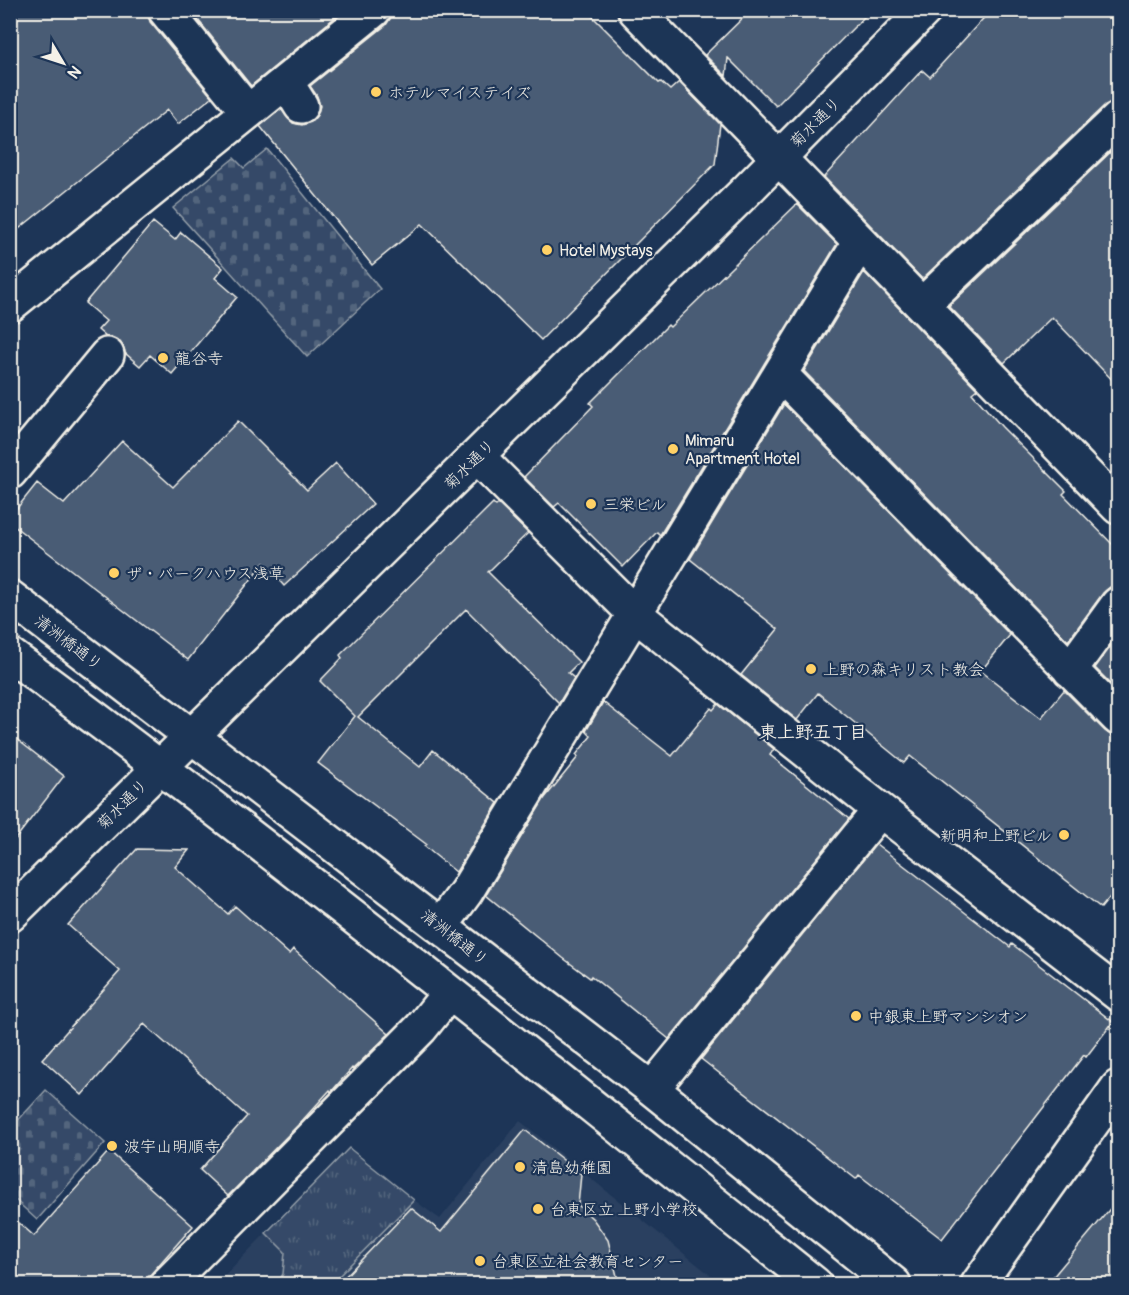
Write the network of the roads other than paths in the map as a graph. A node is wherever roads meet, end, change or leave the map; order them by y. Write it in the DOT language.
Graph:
graph roads {
  1 [pos="165,10"];
  2 [pos="374,10"];
  3 [pos="635,10"];
  4 [pos="925,10"];
  5 [pos="248,112"];
  6 [pos="1119,119"];
  7 [pos="779,159"];
  8 [pos="860,242"];
  9 [pos="10,305"];
  10 [pos="922,305"];
  11 [pos="107,355"];
  12 [pos="780,375"];
  13 [pos="477,456"];
  14 [pos="10,472"];
  15 [pos="1119,507"];
  16 [pos="10,597"];
  17 [pos="1119,604"];
  18 [pos="635,614"];
  19 [pos="10,655"];
  20 [pos="1070,670"];
  21 [pos="1119,718"];
  22 [pos="192,736"];
  23 [pos="160,767"];
  24 [pos="880,810"];
  25 [pos="10,915"];
  26 [pos="441,926"];
  27 [pos="450,993"];
  28 [pos="1119,994"];
  29 [pos="1119,1087"];
  30 [pos="652,1089"];
  31 [pos="167,1284"];
  32 [pos="815,1284"];
  33 [pos="894,1284"];
  34 [pos="978,1284"];
  1 -- 5 [label="street"];
  2 -- 5 [label="street"];
  3 -- 7 [label="street"];
  4 -- 7 [label="street, 菊水通り"];
  5 -- 9 [label="street"];
  6 -- 10 [label="street"];
  7 -- 8 [label="street"];
  7 -- 13 [label="street, 菊水通り"];
  8 -- 10 [label="street"];
  8 -- 12 [label="street"];
  10 -- 15 [label="street"];
  11 -- 14 [label="street"];
  12 -- 18 [label="street"];
  12 -- 20 [label="street"];
  13 -- 18 [label="street"];
  13 -- 22 [label="street, 菊水通り"];
  16 -- 22 [label="street, 清洲橋通り"];
  17 -- 20 [label="street"];
  18 -- 24 [label="street"];
  18 -- 26 [label="street"];
  19 -- 23 [label="street"];
  20 -- 21 [label="street"];
  22 -- 23 [label="street, 菊水通り"];
  22 -- 26 [label="street, 清洲橋通り"];
  23 -- 25 [label="street, 菊水通り"];
  23 -- 27 [label="street"];
  24 -- 28 [label="street"];
  24 -- 30 [label="street"];
  26 -- 30 [label="street, 清洲橋通り"];
  27 -- 31 [label="street"];
  27 -- 32 [label="street"];
  29 -- 34 [label="street"];
  30 -- 33 [label="street, 清洲橋通り"];
}
